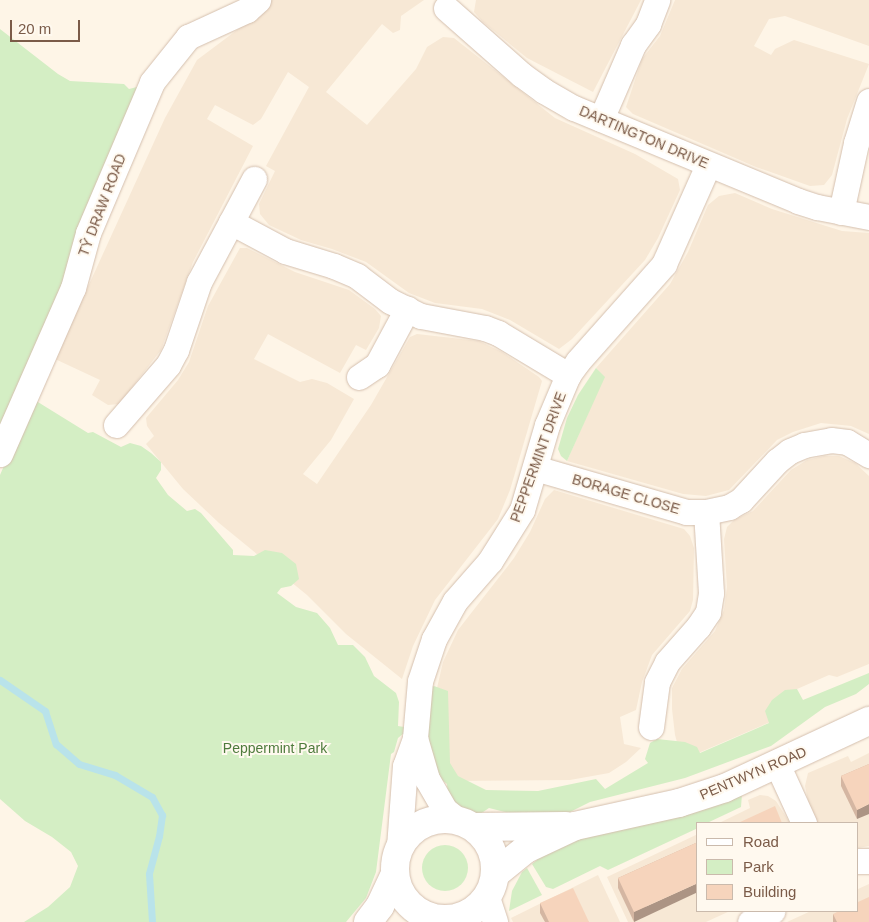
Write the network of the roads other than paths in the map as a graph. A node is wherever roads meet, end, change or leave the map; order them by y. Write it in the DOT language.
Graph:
graph roads {
  1 [pos="258,0"];
  2 [pos="657,0"];
  3 [pos="446,8"];
  4 [pos="869,101"];
  5 [pos="601,118"];
  6 [pos="708,164"];
  7 [pos="254,179"];
  8 [pos="841,212"];
  9 [pos="869,217"];
  10 [pos="231,222"];
  11 [pos="407,309"];
  12 [pos="568,375"];
  13 [pos="358,377"];
  14 [pos="116,426"];
  15 [pos="0,454"];
  16 [pos="869,455"];
  17 [pos="535,468"];
  18 [pos="706,512"];
  19 [pos="869,721"];
  20 [pos="651,727"];
  21 [pos="415,738"];
  22 [pos="777,764"];
  23 [pos="804,822"];
  24 [pos="466,824"];
  25 [pos="575,826"];
  26 [pos="399,847"];
  27 [pos="394,876"];
  28 [pos="492,898"];
  29 [pos="771,912"];
  30 [pos="425,920"];
  31 [pos="463,920"];
  32 [pos="368,922"];
  33 [pos="750,922"];
  1 -- 15 [label="street, TŶ DRAW ROAD"];
  2 -- 5 [label="street"];
  3 -- 5 [label="street, DARTINGTON DRIVE"];
  4 -- 8 [label="street"];
  5 -- 6 [label="street, DARTINGTON DRIVE"];
  6 -- 8 [label="street, DARTINGTON DRIVE"];
  6 -- 12 [label="street, PEPPERMINT DRIVE"];
  7 -- 10 [label="street"];
  8 -- 9 [label="street, DARTINGTON DRIVE"];
  10 -- 11 [label="street"];
  10 -- 14 [label="street"];
  11 -- 12 [label="street"];
  11 -- 13 [label="street"];
  12 -- 17 [label="street, PEPPERMINT DRIVE"];
  16 -- 18 [label="street, BORAGE CLOSE"];
  17 -- 18 [label="street, BORAGE CLOSE"];
  17 -- 21 [label="street, PEPPERMINT DRIVE"];
  18 -- 20 [label="street"];
  19 -- 22 [label="street, PENTWYN ROAD"];
  21 -- 24 [label="street, PEPPERMINT DRIVE"];
  21 -- 26 [label="street, PEPPERMINT DRIVE"];
  22 -- 23 [label="street"];
  22 -- 25 [label="street, PENTWYN ROAD"];
  24 -- 25 [label="street, PENTWYN ROAD"];
  24 -- 26 [label="street"];
  24 -- 28 [label="street"];
  25 -- 28 [label="street, PENTWYN ROAD"];
  26 -- 27 [label="street"];
  27 -- 30 [label="street"];
  27 -- 32 [label="street"];
  28 -- 31 [label="street"];
  29 -- 33 [label="street"];
  30 -- 31 [label="street"];
}
